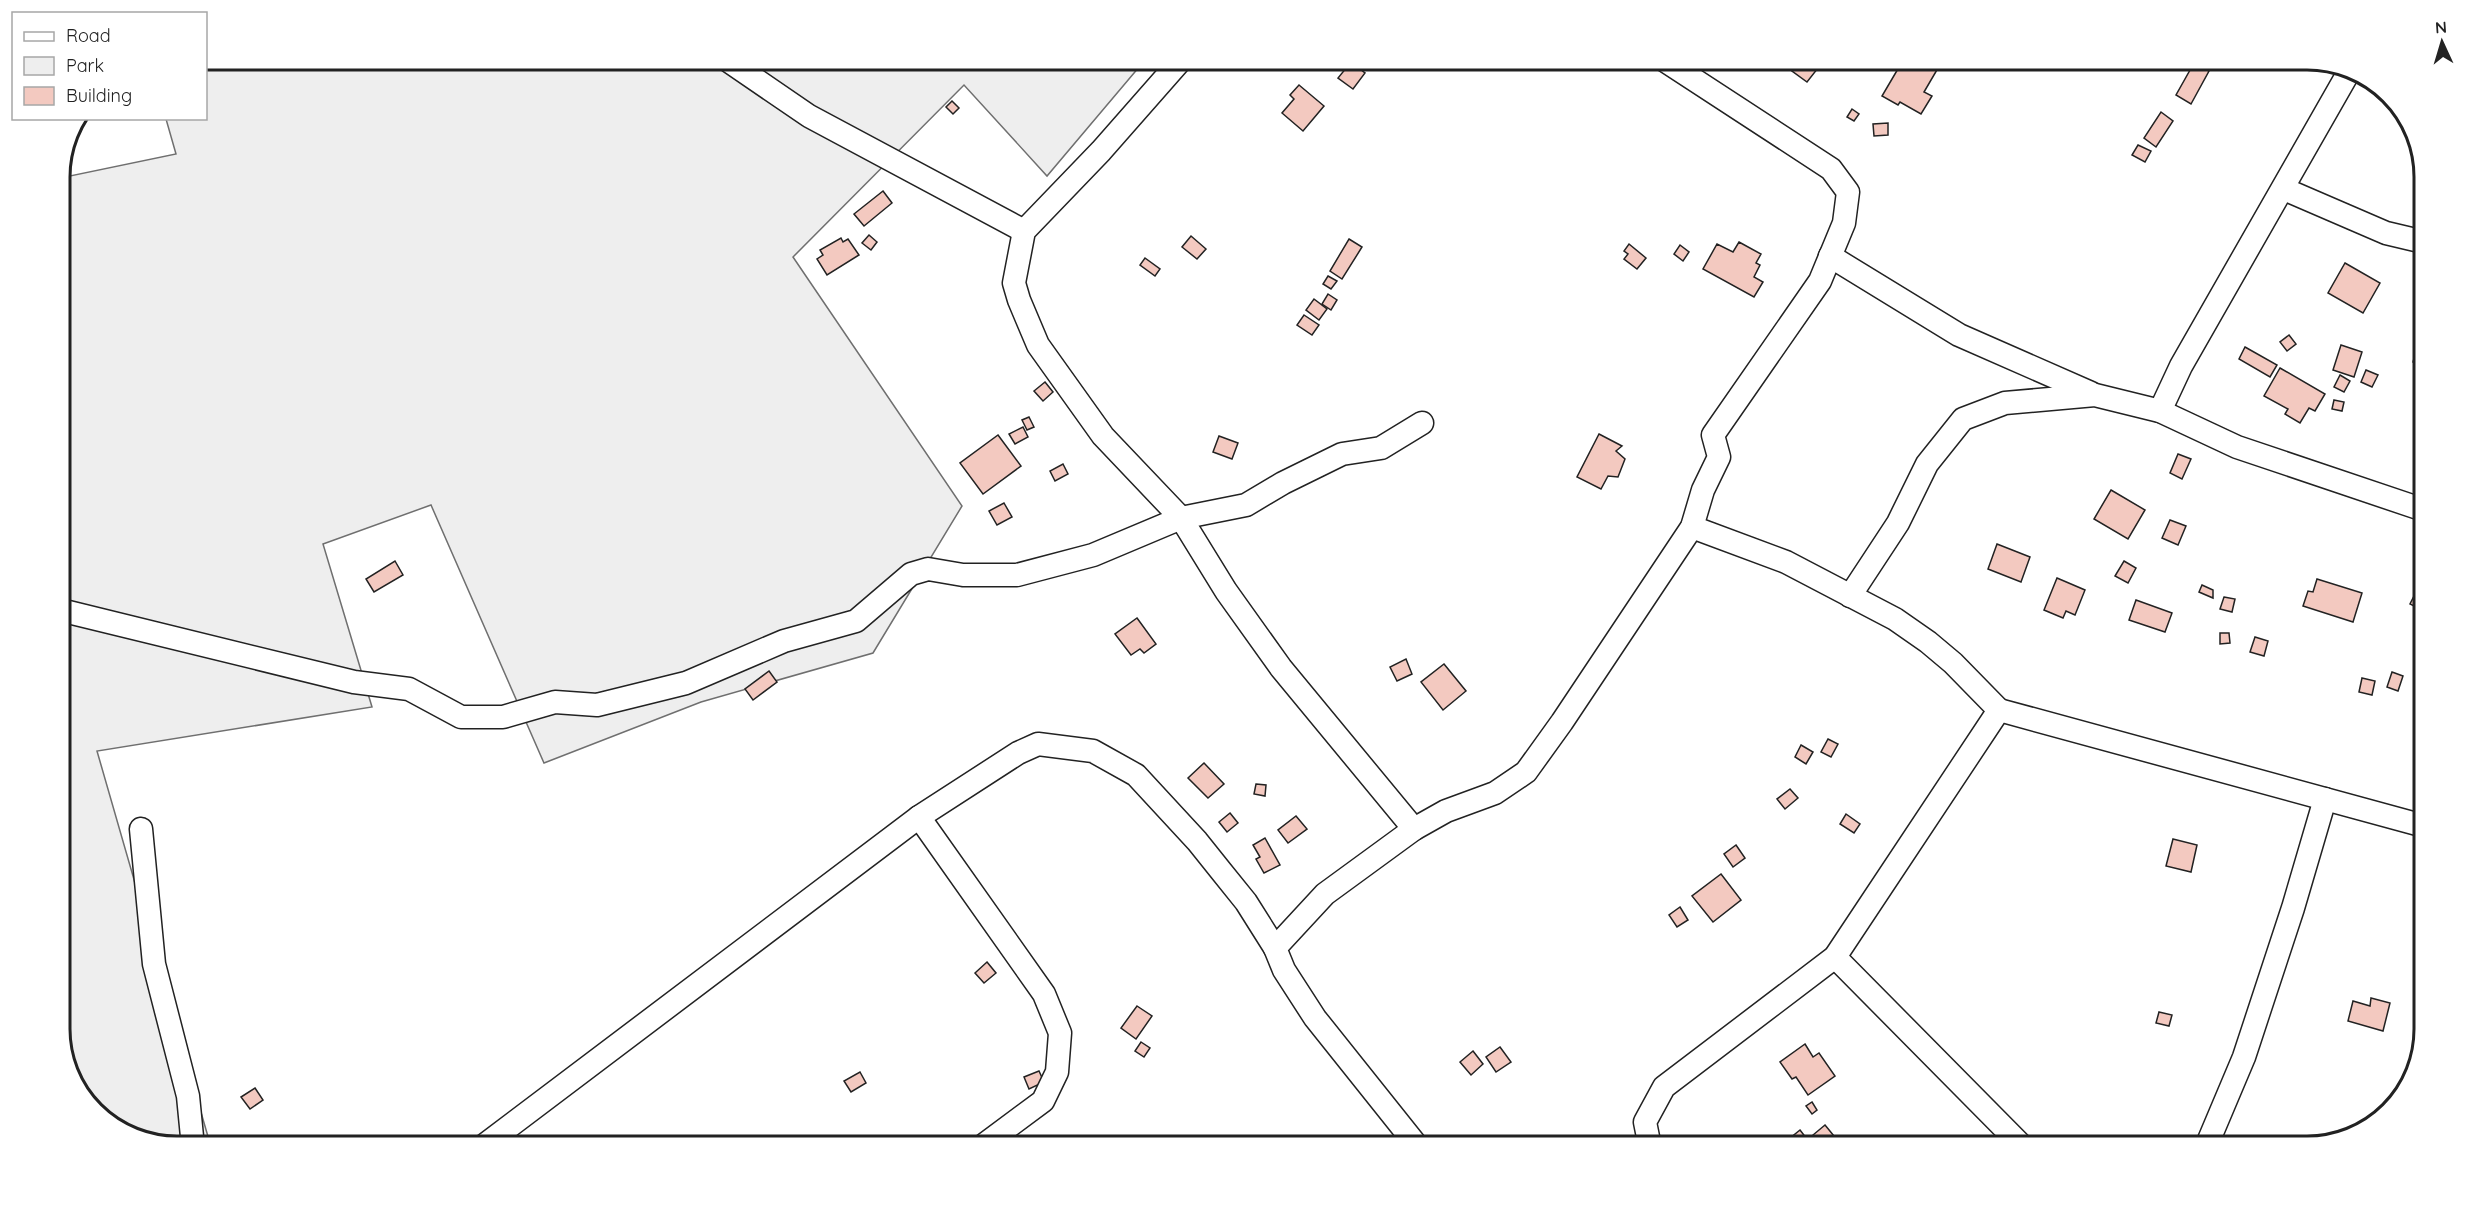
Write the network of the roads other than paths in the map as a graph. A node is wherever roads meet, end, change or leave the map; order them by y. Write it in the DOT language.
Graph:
graph roads {
  1 [pos="742,70"];
  2 [pos="1172,70"];
  3 [pos="1679,70"];
  4 [pos="2346,78"];
  5 [pos="2284,189"];
  6 [pos="1024,231"];
  7 [pos="2413,239"];
  8 [pos="1830,256"];
  9 [pos="2095,395"];
  10 [pos="2160,411"];
  11 [pos="1422,423"];
  12 [pos="2413,506"];
  13 [pos="1181,518"];
  14 [pos="1692,527"];
  15 [pos="1850,596"];
  16 [pos="71,613"];
  17 [pos="1999,710"];
  18 [pos="2325,799"];
  19 [pos="920,817"];
  20 [pos="2414,823"];
  21 [pos="141,829"];
  22 [pos="1414,829"];
  23 [pos="1275,948"];
  24 [pos="1835,957"];
  25 [pos="192,1136"];
  26 [pos="497,1136"];
  27 [pos="996,1136"];
  28 [pos="1409,1136"];
  29 [pos="1648,1136"];
  30 [pos="2012,1136"];
  31 [pos="2211,1136"];
  1 -- 6 [label="street"];
  2 -- 6 [label="street"];
  3 -- 8 [label="street"];
  4 -- 5 [label="street"];
  5 -- 7 [label="street"];
  5 -- 10 [label="street"];
  6 -- 13 [label="street"];
  8 -- 9 [label="street"];
  8 -- 14 [label="street"];
  9 -- 10 [label="street"];
  9 -- 15 [label="street"];
  10 -- 12 [label="street"];
  11 -- 13 [label="street"];
  13 -- 16 [label="street"];
  13 -- 22 [label="street"];
  14 -- 15 [label="street"];
  14 -- 22 [label="street"];
  15 -- 17 [label="street"];
  17 -- 18 [label="street"];
  17 -- 24 [label="street"];
  18 -- 20 [label="street"];
  18 -- 31 [label="street"];
  19 -- 23 [label="street"];
  19 -- 26 [label="street"];
  19 -- 27 [label="street"];
  21 -- 25 [label="street"];
  22 -- 23 [label="street"];
  23 -- 28 [label="street"];
  24 -- 29 [label="street"];
  24 -- 30 [label="street"];
}
